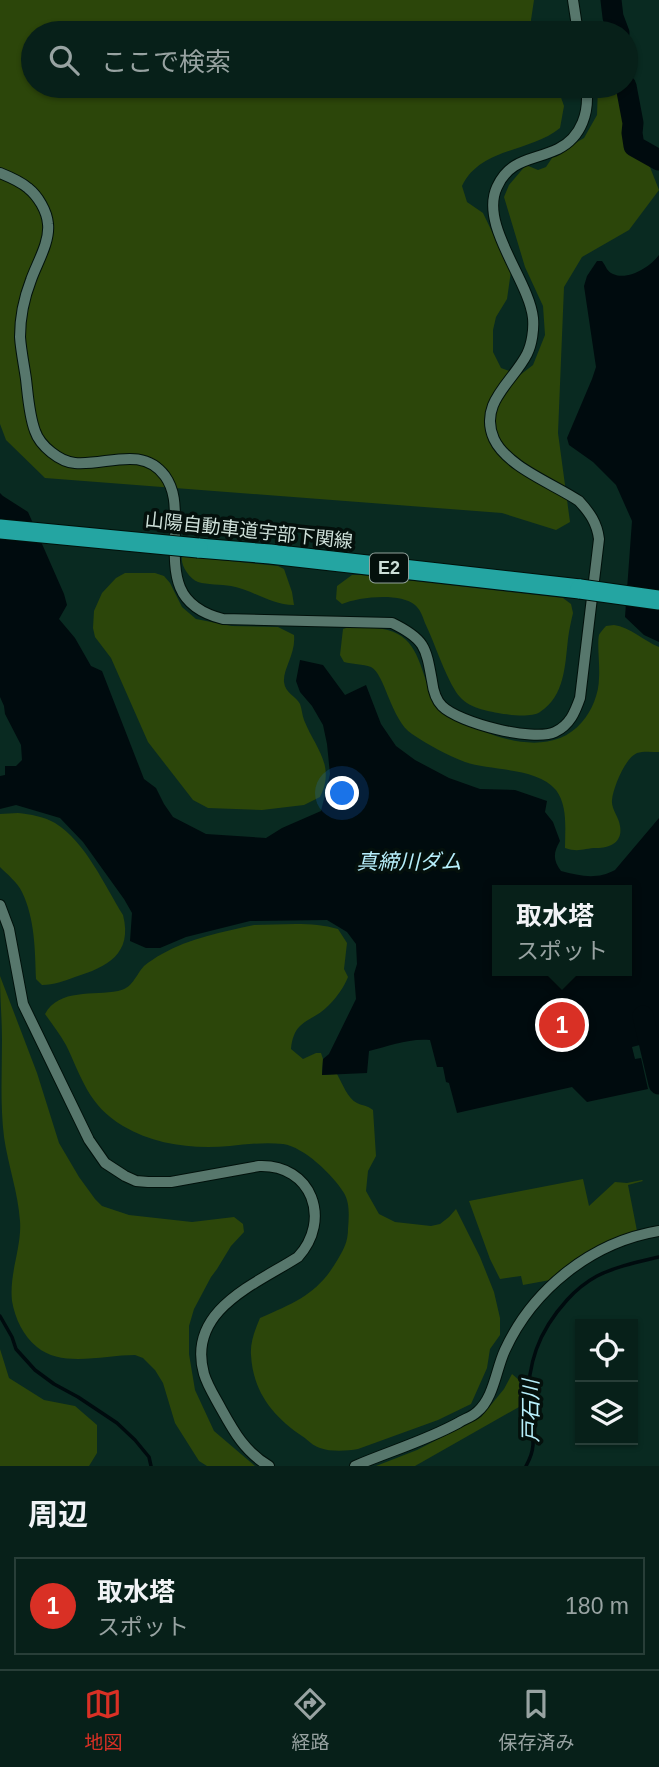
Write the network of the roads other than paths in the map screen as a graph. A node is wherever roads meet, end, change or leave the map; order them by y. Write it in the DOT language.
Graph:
graph roads {
  1 [pos="573,0"];
  2 [pos="576,21"];
  3 [pos="587,98"];
  4 [pos="0,173"];
  5 [pos="0,529"];
  6 [pos="659,600"];
  7 [pos="0,905"];
  8 [pos="659,1231"];
  9 [pos="269,1466"];
  10 [pos="355,1466"];
  1 -- 2 [label="street"];
  3 -- 4 [label="street"];
  5 -- 6 [label="highway, 山陽自動車道宇部下関線 / E2, bridge"];
  7 -- 9 [label="street"];
  8 -- 10 [label="street"];
}
